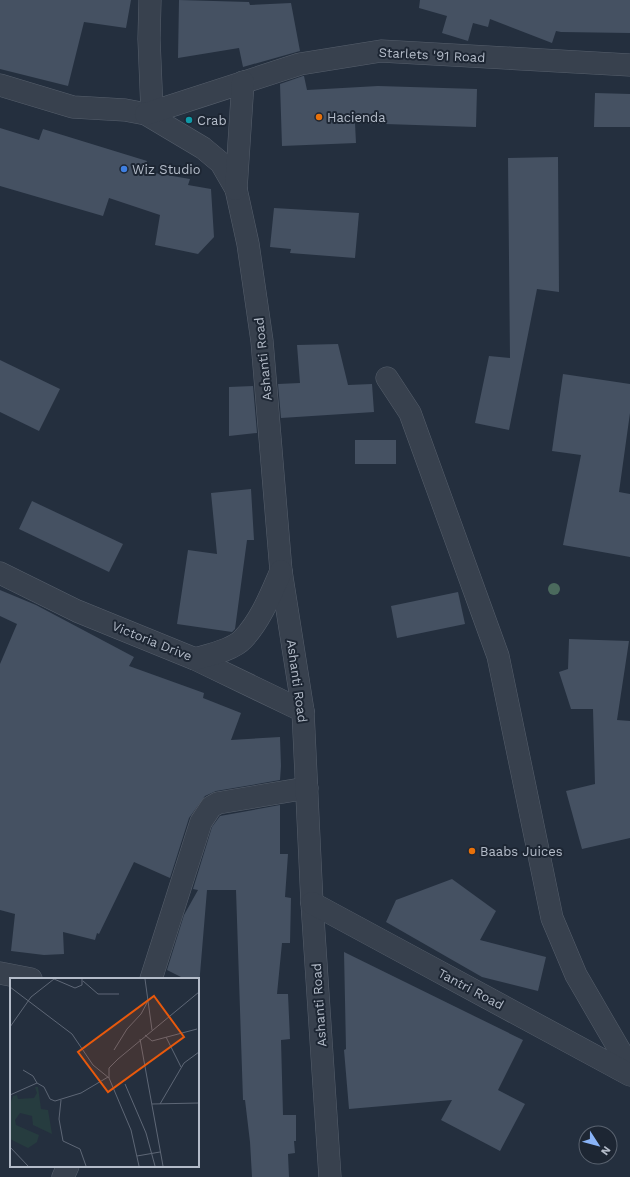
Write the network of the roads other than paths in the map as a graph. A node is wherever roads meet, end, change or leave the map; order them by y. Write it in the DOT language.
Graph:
graph roads {
  1 [pos="150,0"];
  2 [pos="630,65"];
  3 [pos="243,82"];
  4 [pos="0,85"];
  5 [pos="149,112"];
  6 [pos="236,189"];
  7 [pos="387,378"];
  8 [pos="281,571"];
  9 [pos="0,573"];
  10 [pos="195,659"];
  11 [pos="303,711"];
  12 [pos="307,788"];
  13 [pos="312,903"];
  14 [pos="0,973"];
  15 [pos="26,978"];
  16 [pos="152,978"];
  17 [pos="630,1068"];
  18 [pos="630,1075"];
  19 [pos="68,1167"];
  20 [pos="64,1177"];
  21 [pos="330,1177"];
  1 -- 5 [label="street"];
  2 -- 3 [label="street, Starlets '91 Road"];
  3 -- 5 [label="street, Starlets '91 Road"];
  3 -- 6 [label="street, Ashanti Road"];
  4 -- 5 [label="street"];
  5 -- 6 [label="street, Ashanti Road"];
  6 -- 8 [label="street, Ashanti Road"];
  7 -- 17 [label="street"];
  8 -- 10 [label="street"];
  8 -- 11 [label="street, Ashanti Road"];
  9 -- 10 [label="street, Victoria Drive"];
  10 -- 11 [label="street, Victoria Drive"];
  11 -- 12 [label="street, Ashanti Road"];
  12 -- 13 [label="street, Ashanti Road"];
  12 -- 16 [label="street"];
  13 -- 18 [label="street, Tantri Road"];
  13 -- 21 [label="street, Ashanti Road"];
  14 -- 15 [label="street"];
  19 -- 20 [label="street"];
}
